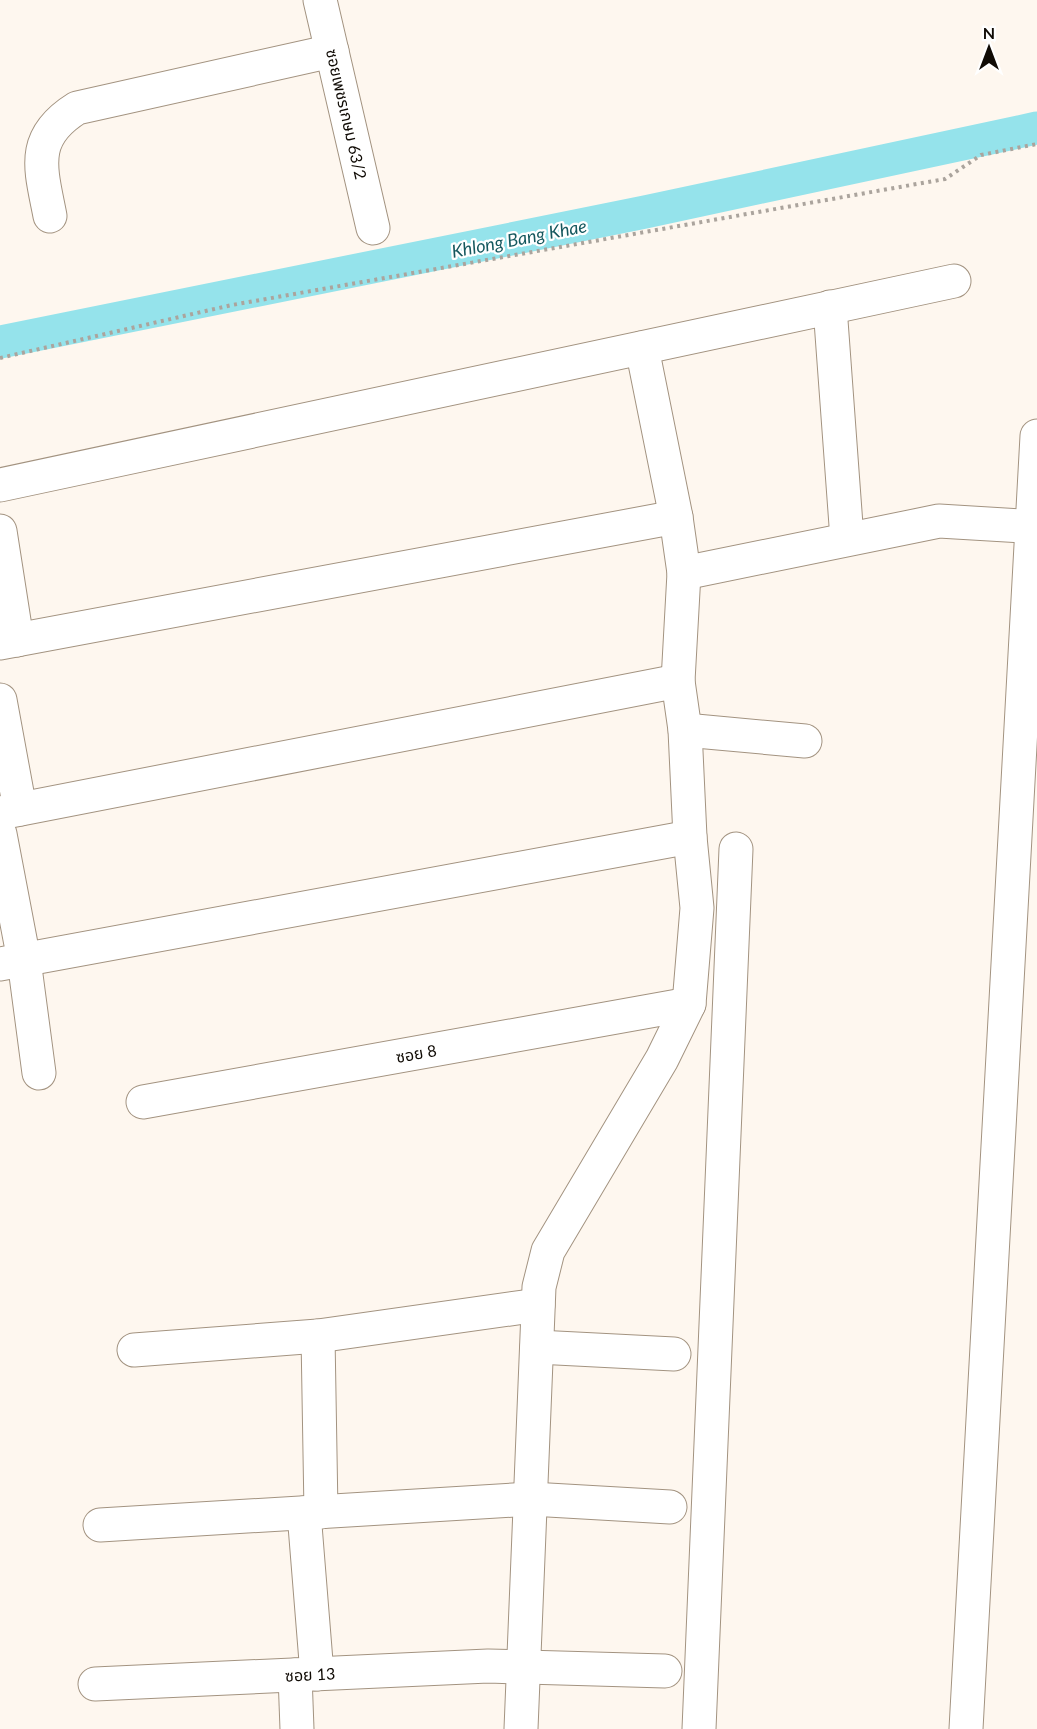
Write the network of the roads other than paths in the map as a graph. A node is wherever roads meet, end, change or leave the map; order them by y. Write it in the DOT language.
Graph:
graph roads {
  1 [pos="320,0"];
  2 [pos="332,51"];
  3 [pos="50,216"];
  4 [pos="373,228"];
  5 [pos="954,281"];
  6 [pos="830,308"];
  7 [pos="642,348"];
  8 [pos="1037,436"];
  9 [pos="0,486"];
  10 [pos="675,517"];
  11 [pos="1035,527"];
  12 [pos="0,531"];
  13 [pos="847,539"];
  14 [pos="684,573"];
  15 [pos="9,641"];
  16 [pos="678,681"];
  17 [pos="0,700"];
  18 [pos="685,730"];
  19 [pos="806,741"];
  20 [pos="10,811"];
  21 [pos="0,834"];
  22 [pos="690,837"];
  23 [pos="736,849"];
  24 [pos="12,962"];
  25 [pos="688,1004"];
  26 [pos="39,1073"];
  27 [pos="143,1102"];
  28 [pos="538,1305"];
  29 [pos="318,1336"];
  30 [pos="537,1347"];
  31 [pos="134,1350"];
  32 [pos="674,1354"];
  33 [pos="531,1499"];
  34 [pos="670,1507"];
  35 [pos="313,1512"];
  36 [pos="100,1526"];
  37 [pos="524,1666"];
  38 [pos="665,1671"];
  39 [pos="306,1674"];
  40 [pos="95,1684"];
  41 [pos="297,1729"];
  42 [pos="521,1729"];
  43 [pos="699,1729"];
  44 [pos="966,1729"];
  1 -- 2 [label="street, ซอยเพชรเกษม 63/2"];
  2 -- 3 [label="street"];
  2 -- 4 [label="street, ซอยเพชรเกษม 63/2"];
  5 -- 6 [label="street"];
  6 -- 7 [label="street"];
  6 -- 13 [label="street"];
  7 -- 9 [label="street"];
  7 -- 10 [label="street"];
  8 -- 11 [label="street"];
  10 -- 14 [label="street"];
  10 -- 15 [label="street"];
  11 -- 13 [label="street"];
  11 -- 44 [label="street"];
  12 -- 15 [label="street"];
  13 -- 14 [label="street"];
  14 -- 16 [label="street"];
  16 -- 18 [label="street"];
  16 -- 20 [label="street"];
  17 -- 20 [label="street"];
  18 -- 19 [label="street"];
  18 -- 22 [label="street"];
  21 -- 24 [label="street"];
  22 -- 24 [label="street"];
  22 -- 25 [label="street"];
  23 -- 43 [label="street"];
  24 -- 26 [label="street"];
  25 -- 27 [label="street, ซอย 8"];
  25 -- 28 [label="street"];
  28 -- 29 [label="street"];
  28 -- 30 [label="street"];
  29 -- 31 [label="street"];
  29 -- 35 [label="street"];
  30 -- 32 [label="street"];
  30 -- 33 [label="street"];
  33 -- 34 [label="street"];
  33 -- 35 [label="street"];
  33 -- 37 [label="street"];
  35 -- 36 [label="street"];
  35 -- 39 [label="street"];
  37 -- 38 [label="street, ซอย 13"];
  37 -- 39 [label="street, ซอย 13"];
  37 -- 42 [label="street"];
  39 -- 40 [label="street, ซอย 13"];
  39 -- 41 [label="street"];
}
